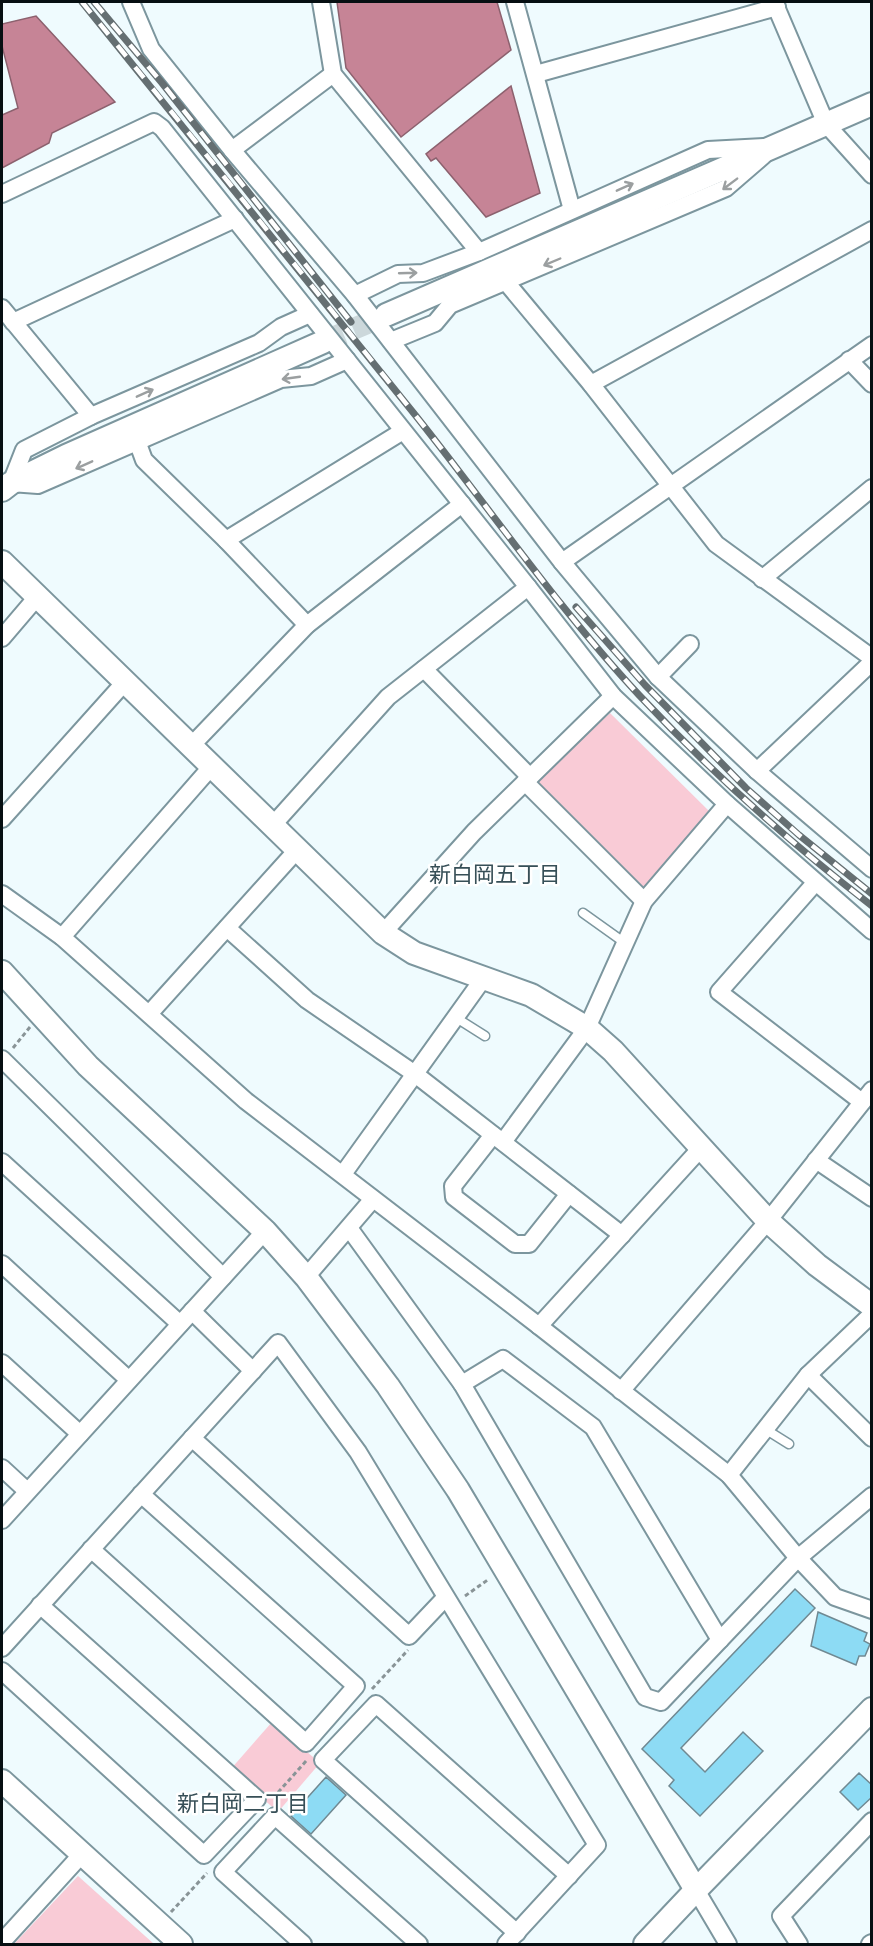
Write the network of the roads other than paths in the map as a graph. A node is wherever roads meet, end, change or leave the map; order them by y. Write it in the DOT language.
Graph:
graph roads {
  1 [pos="131,2"];
  2 [pos="321,2"];
  3 [pos="515,2"];
  4 [pos="776,4"];
  5 [pos="333,74"];
  6 [pos="536,74"];
  7 [pos="872,104"];
  8 [pos="826,124"];
  9 [pos="775,146"];
  10 [pos="232,150"];
  11 [pos="872,175"];
  12 [pos="2,194"];
  13 [pos="572,210"];
  14 [pos="235,219"];
  15 [pos="872,230"];
  16 [pos="479,252"];
  17 [pos="506,282"];
  18 [pos="355,295"];
  19 [pos="2,308"];
  20 [pos="310,314"];
  21 [pos="386,315"];
  22 [pos="13,322"];
  23 [pos="391,341"];
  24 [pos="323,342"];
  25 [pos="872,345"];
  26 [pos="347,360"];
  27 [pos="849,360"];
  28 [pos="591,384"];
  29 [pos="872,384"];
  30 [pos="91,416"];
  31 [pos="403,431"];
  32 [pos="137,441"];
  33 [pos="672,486"];
  34 [pos="6,487"];
  35 [pos="872,488"];
  36 [pos="462,504"];
  37 [pos="226,540"];
  38 [pos="2,562"];
  39 [pos="562,562"];
  40 [pos="762,579"];
  41 [pos="528,587"];
  42 [pos="37,597"];
  43 [pos="307,625"];
  44 [pos="2,638"];
  45 [pos="690,644"];
  46 [pos="872,660"];
  47 [pos="424,669"];
  48 [pos="658,677"];
  49 [pos="124,683"];
  50 [pos="613,696"];
  51 [pos="191,746"];
  52 [pos="212,766"];
  53 [pos="757,771"];
  54 [pos="527,779"];
  55 [pos="727,804"];
  56 [pos="2,819"];
  57 [pos="272,826"];
  58 [pos="297,850"];
  59 [pos="869,863"];
  60 [pos="815,883"];
  61 [pos="2,894"];
  62 [pos="644,901"];
  63 [pos="583,914"];
  64 [pos="226,928"];
  65 [pos="872,931"];
  66 [pos="382,933"];
  67 [pos="62,938"];
  68 [pos="625,943"];
  69 [pos="2,972"];
  70 [pos="483,979"];
  71 [pos="149,1014"];
  72 [pos="455,1017"];
  73 [pos="587,1028"];
  74 [pos="484,1036"];
  75 [pos="2,1059"];
  76 [pos="415,1074"];
  77 [pos="867,1096"];
  78 [pos="498,1139"];
  79 [pos="701,1148"];
  80 [pos="816,1160"];
  81 [pos="2,1162"];
  82 [pos="343,1174"];
  83 [pos="569,1194"];
  84 [pos="872,1198"];
  85 [pos="373,1199"];
  86 [pos="768,1221"];
  87 [pos="349,1228"];
  88 [pos="265,1231"];
  89 [pos="622,1235"];
  90 [pos="2,1264"];
  91 [pos="223,1277"];
  92 [pos="306,1277"];
  93 [pos="872,1306"];
  94 [pos="872,1314"];
  95 [pos="186,1317"];
  96 [pos="539,1326"];
  97 [pos="2,1363"];
  98 [pos="253,1371"];
  99 [pos="808,1376"];
  100 [pos="129,1380"];
  101 [pos="462,1384"];
  102 [pos="621,1391"];
  103 [pos="765,1429"];
  104 [pos="80,1434"];
  105 [pos="192,1438"];
  106 [pos="872,1438"];
  107 [pos="789,1444"];
  108 [pos="2,1468"];
  109 [pos="729,1474"];
  110 [pos="27,1491"];
  111 [pos="141,1494"];
  112 [pos="872,1496"];
  113 [pos="2,1520"];
  114 [pos="91,1549"];
  115 [pos="798,1558"];
  116 [pos="445,1598"];
  117 [pos="40,1605"];
  118 [pos="872,1610"];
  119 [pos="720,1640"];
  120 [pos="2,1648"];
  121 [pos="2,1671"];
  122 [pos="872,1709"];
  123 [pos="2,1781"];
  124 [pos="872,1821"];
  125 [pos="82,1854"];
  126 [pos="569,1876"];
  127 [pos="696,1890"];
  128 [pos="512,1939"];
  129 [pos="2,1942"];
  130 [pos="181,1944"];
  131 [pos="303,1944"];
  132 [pos="419,1944"];
  133 [pos="645,1944"];
  134 [pos="728,1944"];
  135 [pos="799,1944"];
  1 -- 10 [label="street"];
  2 -- 5 [label="street"];
  3 -- 6 [label="street"];
  4 -- 6 [label="street"];
  4 -- 8 [label="street"];
  5 -- 10 [label="street"];
  5 -- 16 [label="street"];
  6 -- 13 [label="street"];
  7 -- 8 [label="street"];
  8 -- 9 [label="street"];
  8 -- 11 [label="street"];
  13 -- 9 [label="street, one-way"];
  9 -- 17 [label="street, one-way"];
  9 -- 21 [label="street"];
  10 -- 18 [label="street"];
  12 -- 14 [label="street"];
  13 -- 16 [label="street"];
  14 -- 20 [label="street"];
  14 -- 22 [label="street"];
  15 -- 28 [label="street"];
  18 -- 16 [label="street, one-way"];
  17 -- 23 [label="street"];
  17 -- 28 [label="street"];
  18 -- 23 [label="street"];
  19 -- 22 [label="street"];
  20 -- 26 [label="street"];
  30 -- 20 [label="street, one-way"];
  22 -- 30 [label="street"];
  23 -- 39 [label="street"];
  24 -- 34 [label="street"];
  25 -- 27 [label="street"];
  26 -- 31 [label="street"];
  26 -- 32 [label="street, one-way"];
  27 -- 29 [label="street"];
  27 -- 33 [label="street"];
  28 -- 33 [label="street"];
  30 -- 34 [label="street"];
  31 -- 36 [label="street"];
  31 -- 37 [label="street"];
  32 -- 34 [label="street, one-way"];
  32 -- 37 [label="street"];
  33 -- 39 [label="street"];
  33 -- 40 [label="street"];
  35 -- 40 [label="street"];
  36 -- 41 [label="street"];
  36 -- 43 [label="street"];
  37 -- 43 [label="street"];
  38 -- 42 [label="street"];
  39 -- 48 [label="street"];
  40 -- 46 [label="street"];
  41 -- 47 [label="street"];
  41 -- 50 [label="street"];
  42 -- 44 [label="street"];
  42 -- 49 [label="street"];
  43 -- 51 [label="street"];
  45 -- 48 [label="street"];
  46 -- 53 [label="street"];
  47 -- 54 [label="street"];
  47 -- 57 [label="street"];
  48 -- 53 [label="street"];
  49 -- 51 [label="street"];
  49 -- 56 [label="street"];
  50 -- 54 [label="street"];
  50 -- 55 [label="street"];
  51 -- 52 [label="street"];
  52 -- 57 [label="street"];
  52 -- 67 [label="street"];
  53 -- 59 [label="street"];
  54 -- 62 [label="street"];
  54 -- 66 [label="street"];
  55 -- 60 [label="street"];
  55 -- 62 [label="street"];
  57 -- 58 [label="street"];
  58 -- 64 [label="street"];
  58 -- 66 [label="street"];
  60 -- 65 [label="street"];
  60 -- 77 [label="street"];
  61 -- 67 [label="street"];
  62 -- 68 [label="street"];
  63 -- 68 [label="lane"];
  64 -- 71 [label="street"];
  64 -- 76 [label="street"];
  66 -- 70 [label="street"];
  67 -- 71 [label="street"];
  68 -- 73 [label="street"];
  69 -- 88 [label="street"];
  70 -- 72 [label="street"];
  70 -- 73 [label="street"];
  71 -- 82 [label="street"];
  72 -- 74 [label="lane"];
  72 -- 76 [label="street"];
  73 -- 78 [label="street"];
  73 -- 79 [label="street"];
  75 -- 91 [label="street"];
  76 -- 78 [label="street"];
  76 -- 82 [label="street"];
  77 -- 80 [label="street"];
  78 -- 83 [label="street"];
  78 -- 83 [label="street"];
  79 -- 86 [label="street"];
  79 -- 89 [label="street"];
  80 -- 84 [label="street"];
  80 -- 86 [label="street"];
  81 -- 95 [label="street"];
  82 -- 85 [label="street"];
  83 -- 89 [label="street"];
  85 -- 87 [label="street"];
  85 -- 96 [label="street"];
  86 -- 93 [label="street"];
  86 -- 102 [label="street"];
  87 -- 92 [label="street"];
  87 -- 101 [label="street"];
  88 -- 91 [label="street"];
  88 -- 92 [label="street"];
  89 -- 96 [label="street"];
  90 -- 100 [label="street"];
  91 -- 95 [label="street"];
  92 -- 127 [label="street"];
  94 -- 99 [label="street"];
  95 -- 98 [label="street"];
  95 -- 100 [label="street"];
  96 -- 102 [label="street"];
  97 -- 104 [label="street"];
  98 -- 105 [label="street"];
  98 -- 116 [label="street"];
  99 -- 103 [label="street"];
  99 -- 106 [label="street"];
  100 -- 104 [label="street"];
  101 -- 119 [label="street"];
  101 -- 119 [label="street"];
  102 -- 109 [label="street"];
  103 -- 107 [label="lane"];
  103 -- 109 [label="street"];
  104 -- 110 [label="street"];
  105 -- 111 [label="street"];
  105 -- 116 [label="street"];
  108 -- 110 [label="street"];
  109 -- 115 [label="street"];
  110 -- 113 [label="street"];
  111 -- 114 [label="street"];
  111 -- 114 [label="street"];
  112 -- 115 [label="street"];
  114 -- 117 [label="street"];
  115 -- 118 [label="street"];
  115 -- 119 [label="street"];
  116 -- 126 [label="street"];
  117 -- 120 [label="street"];
  117 -- 121 [label="street"];
  122 -- 127 [label="street"];
  123 -- 125 [label="street"];
  124 -- 135 [label="street"];
  125 -- 129 [label="street"];
  125 -- 130 [label="street"];
  126 -- 128 [label="street"];
  126 -- 128 [label="street"];
  127 -- 133 [label="street"];
  127 -- 134 [label="street"];
  131 -- 132 [label="street"];
}
